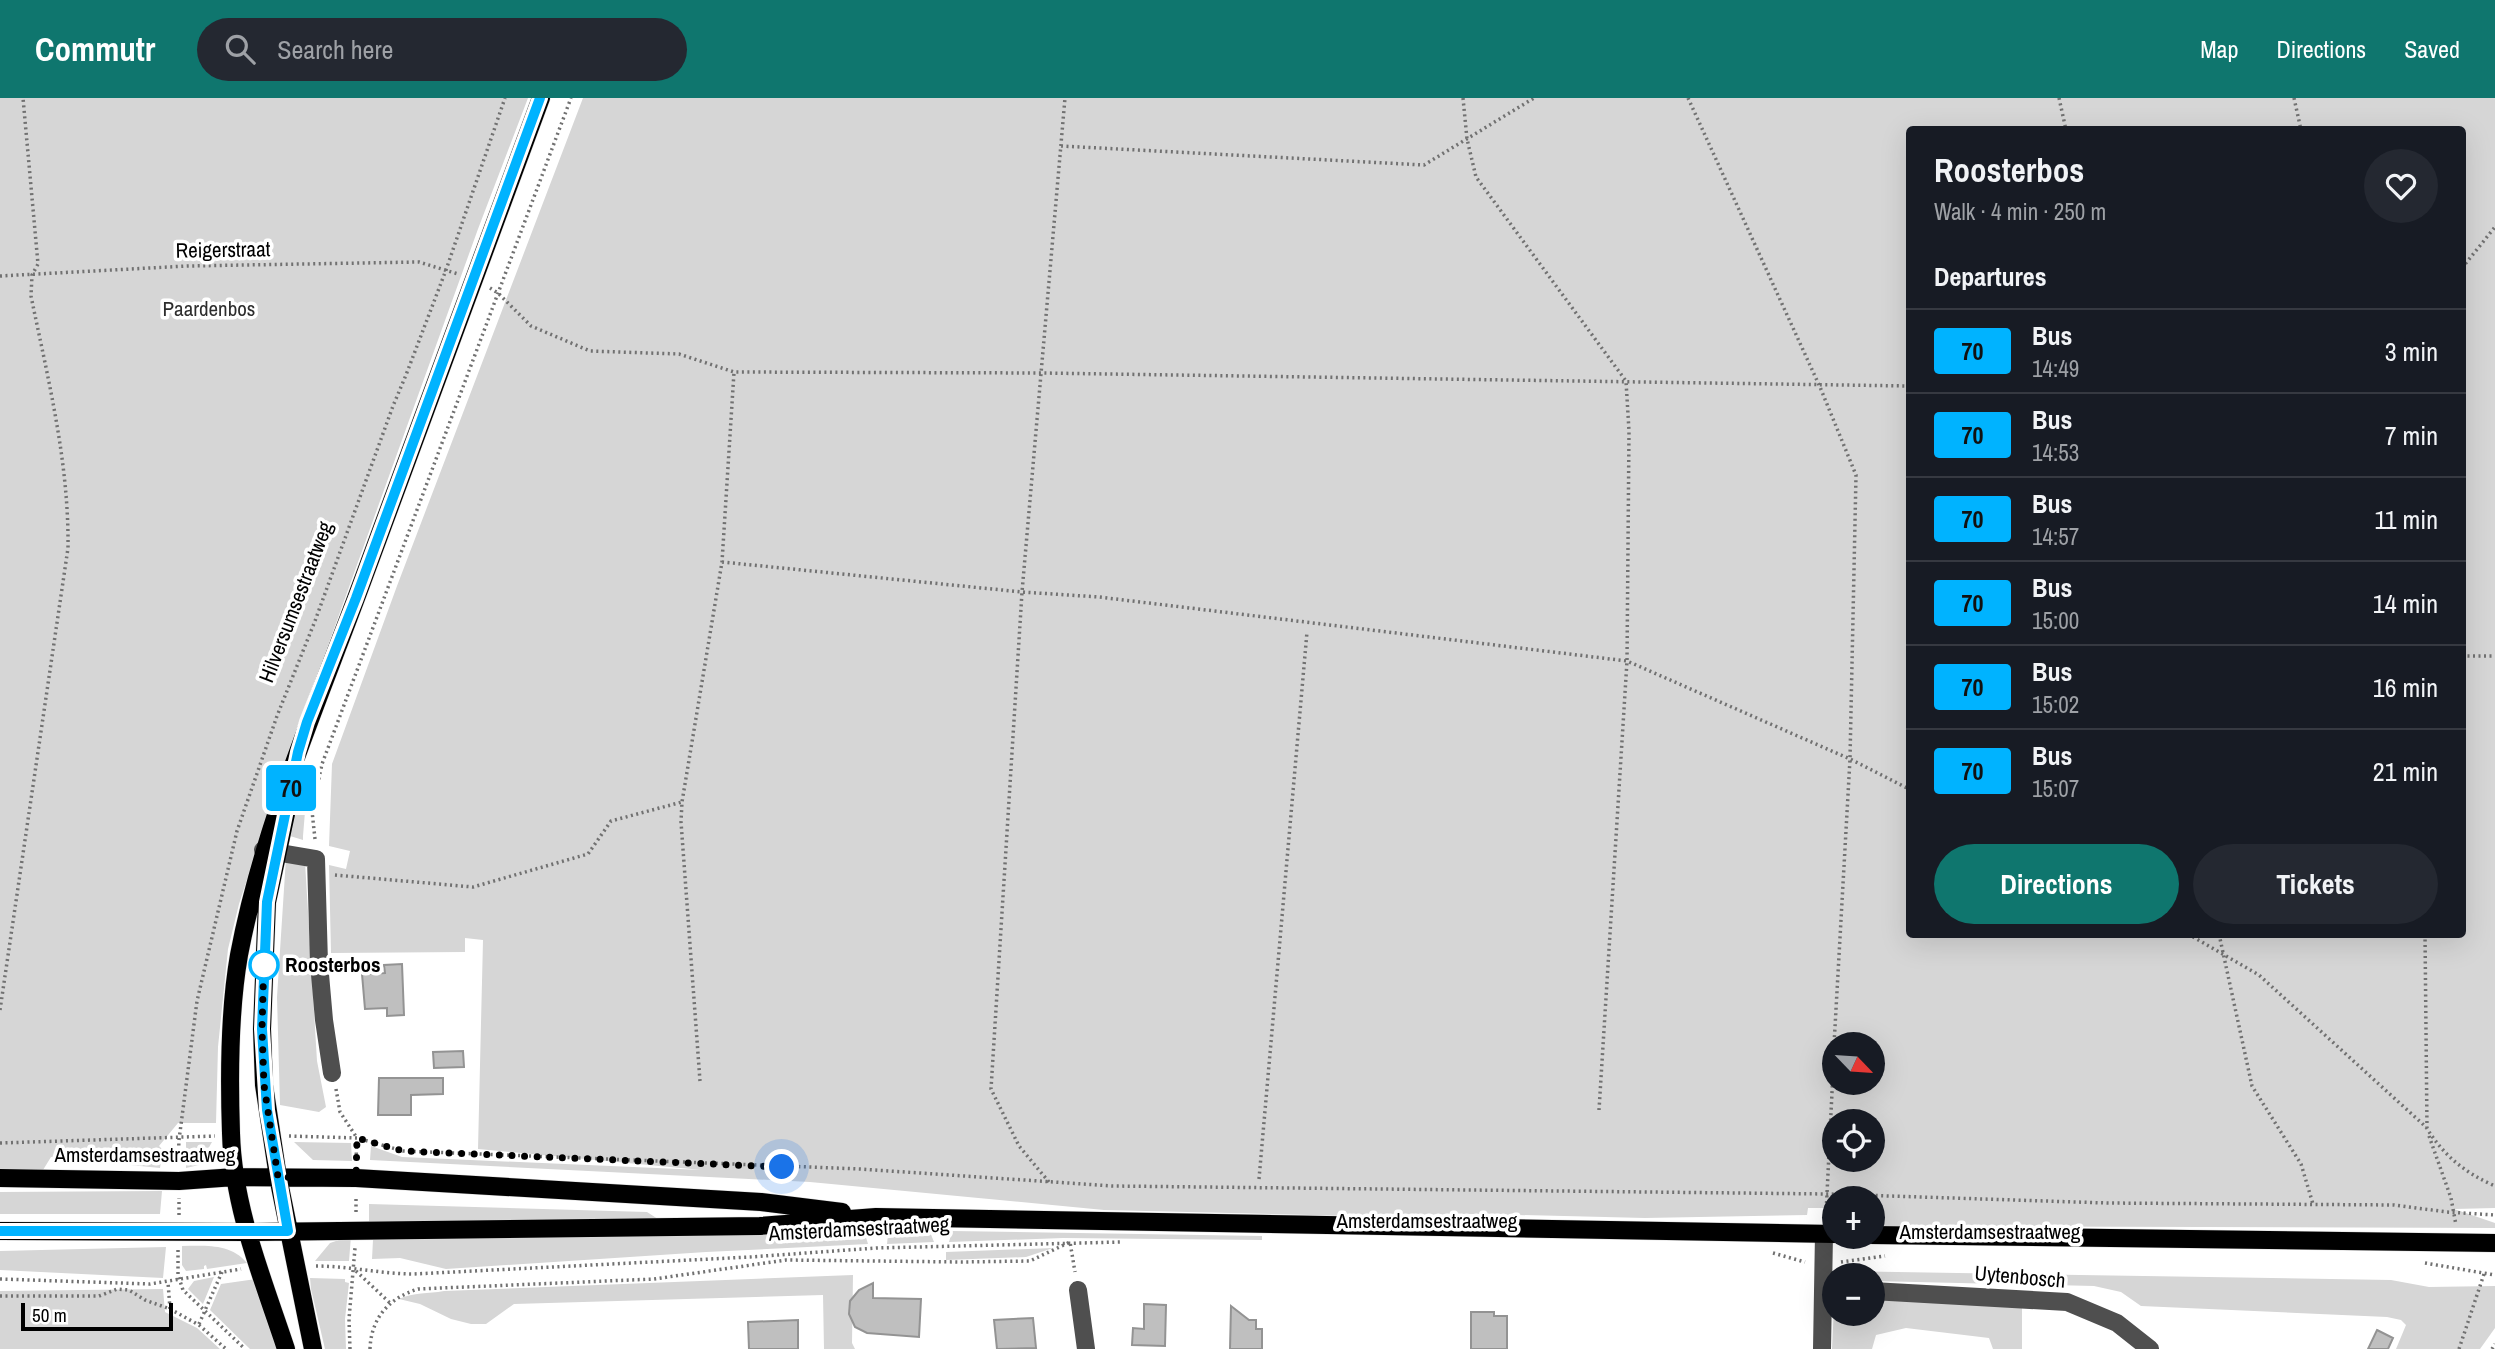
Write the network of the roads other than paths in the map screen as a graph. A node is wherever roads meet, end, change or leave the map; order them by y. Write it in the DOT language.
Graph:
graph roads {
  1 [pos="541,98"];
  2 [pos="270,852"];
  3 [pos="332,1073"];
  4 [pos="235,1177"];
  5 [pos="278,1177"];
  6 [pos="0,1178"];
  7 [pos="876,1217"];
  8 [pos="0,1230"];
  9 [pos="246,1231"];
  10 [pos="288,1231"];
  11 [pos="1822,1234"];
  12 [pos="1885,1235"];
  13 [pos="2495,1243"];
  14 [pos="1078,1290"];
  15 [pos="1885,1292"];
  16 [pos="1825,1326"];
  17 [pos="286,1349"];
  18 [pos="313,1349"];
  19 [pos="1086,1349"];
  20 [pos="1822,1349"];
  21 [pos="2150,1349"];
  1 -- 2 [label="main road"];
  2 -- 3 [label="street"];
  2 -- 4 [label="main road"];
  2 -- 5 [label="main road"];
  4 -- 5 [label="main road, Amsterdamsestraatweg"];
  4 -- 6 [label="main road, Amsterdamsestraatweg"];
  4 -- 9 [label="main road"];
  5 -- 7 [label="main road, Amsterdamsestraatweg"];
  5 -- 10 [label="main road"];
  7 -- 10 [label="main road, Amsterdamsestraatweg"];
  7 -- 11 [label="main road, Amsterdamsestraatweg"];
  8 -- 9 [label="main road, Amsterdamsestraatweg"];
  9 -- 10 [label="main road, Amsterdamsestraatweg"];
  9 -- 17 [label="main road"];
  10 -- 18 [label="main road"];
  12 -- 13 [label="main road, Amsterdamsestraatweg"];
  14 -- 19 [label="street"];
  15 -- 21 [label="street, Uytenbosch"];
  16 -- 20 [label="street"];
}
